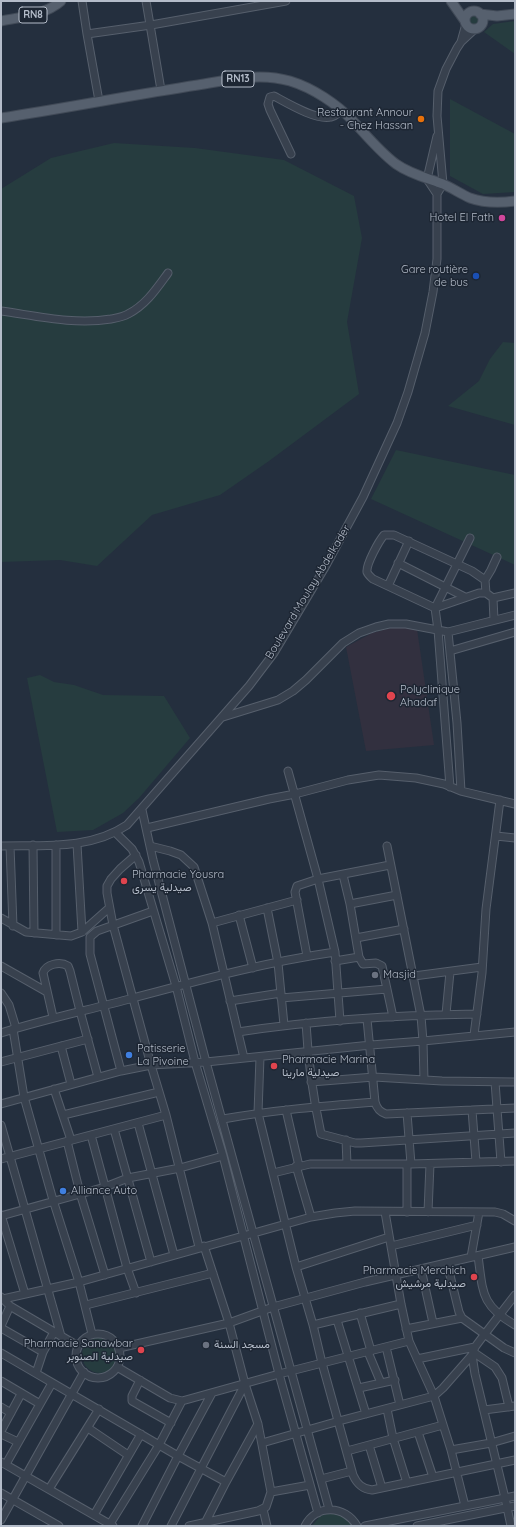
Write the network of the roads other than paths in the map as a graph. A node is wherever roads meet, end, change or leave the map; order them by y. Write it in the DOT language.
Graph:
graph roads {
  1 [pos="61,1"];
  2 [pos="82,1"];
  3 [pos="146,1"];
  4 [pos="286,1"];
  5 [pos="452,1"];
  6 [pos="455,1"];
  7 [pos="515,14"];
  8 [pos="481,18"];
  9 [pos="467,19"];
  10 [pos="1,21"];
  11 [pos="151,25"];
  12 [pos="475,29"];
  13 [pos="87,34"];
  14 [pos="461,42"];
  15 [pos="161,90"];
  16 [pos="99,101"];
  17 [pos="341,109"];
  18 [pos="1,118"];
  19 [pos="439,128"];
  20 [pos="291,154"];
  21 [pos="427,179"];
  22 [pos="443,184"];
  23 [pos="437,194"];
  24 [pos="515,201"];
  25 [pos="168,272"];
  26 [pos="1,311"];
  27 [pos="470,538"];
  28 [pos="409,541"];
  29 [pos="497,557"];
  30 [pos="398,564"];
  31 [pos="457,564"];
  32 [pos="485,580"];
  33 [pos="388,586"];
  34 [pos="446,587"];
  35 [pos="486,593"];
  36 [pos="515,593"];
  37 [pos="465,597"];
  38 [pos="493,598"];
  39 [pos="435,608"];
  40 [pos="515,615"];
  41 [pos="494,620"];
  42 [pos="438,630"];
  43 [pos="448,632"];
  44 [pos="515,632"];
  45 [pos="450,651"];
  46 [pos="222,717"];
  47 [pos="288,771"];
  48 [pos="450,787"];
  49 [pos="461,791"];
  50 [pos="295,794"];
  51 [pos="500,800"];
  52 [pos="515,804"];
  53 [pos="142,810"];
  54 [pos="147,828"];
  55 [pos="116,833"];
  56 [pos="496,836"];
  57 [pos="515,838"];
  58 [pos="77,844"];
  59 [pos="33,845"];
  60 [pos="56,845"];
  61 [pos="1,846"];
  62 [pos="10,846"];
  63 [pos="150,846"];
  64 [pos="387,846"];
  65 [pos="136,855"];
  66 [pos="390,865"];
  67 [pos="343,875"];
  68 [pos="318,879"];
  69 [pos="397,895"];
  70 [pos="297,900"];
  71 [pos="350,904"];
  72 [pos="110,908"];
  73 [pos="267,908"];
  74 [pos="153,911"];
  75 [pos="239,915"];
  76 [pos="1,918"];
  77 [pos="212,923"];
  78 [pos="113,925"];
  79 [pos="13,926"];
  80 [pos="404,929"];
  81 [pos="82,932"];
  82 [pos="34,933"];
  83 [pos="56,935"];
  84 [pos="356,938"];
  85 [pos="335,952"];
  86 [pos="307,956"];
  87 [pos="359,957"];
  88 [pos="335,961"];
  89 [pos="278,963"];
  90 [pos="1,966"];
  91 [pos="253,968"];
  92 [pos="482,968"];
  93 [pos="450,972"];
  94 [pos="225,974"];
  95 [pos="414,976"];
  96 [pos="185,983"];
  97 [pos="176,986"];
  98 [pos="387,989"];
  99 [pos="47,992"];
  100 [pos="338,993"];
  101 [pos="281,996"];
  102 [pos="3,998"];
  103 [pos="132,998"];
  104 [pos="230,1001"];
  105 [pos="105,1005"];
  106 [pos="80,1011"];
  107 [pos="446,1014"];
  108 [pos="477,1014"];
  109 [pos="421,1016"];
  110 [pos="393,1017"];
  111 [pos="53,1018"];
  112 [pos="367,1019"];
  113 [pos="340,1021"];
  114 [pos="306,1024"];
  115 [pos="284,1025"];
  116 [pos="14,1028"];
  117 [pos="238,1032"];
  118 [pos="515,1032"];
  119 [pos="1,1033"];
  120 [pos="474,1035"];
  121 [pos="88,1039"];
  122 [pos="423,1041"];
  123 [pos="371,1045"];
  124 [pos="61,1046"];
  125 [pos="308,1052"];
  126 [pos="260,1057"];
  127 [pos="17,1058"];
  128 [pos="244,1058"];
  129 [pos="1,1062"];
  130 [pos="195,1062"];
  131 [pos="206,1062"];
  132 [pos="151,1065"];
  133 [pos="122,1070"];
  134 [pos="98,1077"];
  135 [pos="374,1077"];
  136 [pos="424,1080"];
  137 [pos="311,1082"];
  138 [pos="495,1082"];
  139 [pos="515,1082"];
  140 [pos="72,1084"];
  141 [pos="54,1089"];
  142 [pos="159,1092"];
  143 [pos="24,1097"];
  144 [pos="375,1102"];
  145 [pos="1,1104"];
  146 [pos="315,1106"];
  147 [pos="515,1108"];
  148 [pos="497,1109"];
  149 [pos="286,1110"];
  150 [pos="472,1110"];
  151 [pos="258,1113"];
  152 [pos="407,1113"];
  153 [pos="63,1115"];
  154 [pos="166,1115"];
  155 [pos="223,1119"];
  156 [pos="138,1122"];
  157 [pos="2,1129"];
  158 [pos="114,1129"];
  159 [pos="515,1133"];
  160 [pos="499,1134"];
  161 [pos="91,1135"];
  162 [pos="473,1136"];
  163 [pos="409,1139"];
  164 [pos="346,1140"];
  165 [pos="69,1141"];
  166 [pos="38,1149"];
  167 [pos="11,1156"];
  168 [pos="223,1156"];
  169 [pos="1,1159"];
  170 [pos="515,1161"];
  171 [pos="476,1162"];
  172 [pos="501,1162"];
  173 [pos="347,1164"];
  174 [pos="409,1164"];
  175 [pos="430,1164"];
  176 [pos="297,1166"];
  177 [pos="180,1168"];
  178 [pos="273,1172"];
  179 [pos="151,1173"];
  180 [pos="128,1178"];
  181 [pos="105,1187"];
  182 [pos="80,1193"];
  183 [pos="53,1200"];
  184 [pos="26,1208"];
  185 [pos="385,1212"];
  186 [pos="407,1212"];
  187 [pos="428,1212"];
  188 [pos="479,1212"];
  189 [pos="1,1215"];
  190 [pos="311,1217"];
  191 [pos="515,1221"];
  192 [pos="286,1223"];
  193 [pos="477,1225"];
  194 [pos="253,1233"];
  195 [pos="243,1235"];
  196 [pos="389,1237"];
  197 [pos="202,1246"];
  198 [pos="391,1246"];
  199 [pos="515,1247"];
  200 [pos="174,1255"];
  201 [pos="475,1256"];
  202 [pos="151,1262"];
  203 [pos="447,1263"];
  204 [pos="296,1267"];
  205 [pos="127,1268"];
  206 [pos="421,1269"];
  207 [pos="212,1273"];
  208 [pos="105,1274"];
  209 [pos="396,1275"];
  210 [pos="79,1282"];
  211 [pos="48,1289"];
  212 [pos="136,1293"];
  213 [pos="25,1294"];
  214 [pos="515,1295"];
  215 [pos="2,1298"];
  216 [pos="306,1298"];
  217 [pos="401,1304"];
  218 [pos="86,1305"];
  219 [pos="10,1306"];
  220 [pos="273,1307"];
  221 [pos="263,1310"];
  222 [pos="360,1313"];
  223 [pos="500,1314"];
  224 [pos="462,1318"];
  225 [pos="337,1320"];
  226 [pos="229,1323"];
  227 [pos="433,1323"];
  228 [pos="314,1325"];
  229 [pos="515,1325"];
  230 [pos="1,1327"];
  231 [pos="406,1328"];
  232 [pos="54,1332"];
  233 [pos="92,1334"];
  234 [pos="484,1334"];
  235 [pos="61,1336"];
  236 [pos="409,1341"];
  237 [pos="78,1346"];
  238 [pos="386,1347"];
  239 [pos="119,1348"];
  240 [pos="473,1351"];
  241 [pos="43,1352"];
  242 [pos="370,1352"];
  243 [pos="1,1353"];
  244 [pos="515,1353"];
  245 [pos="349,1356"];
  246 [pos="417,1359"];
  247 [pos="322,1363"];
  248 [pos="116,1367"];
  249 [pos="84,1372"];
  250 [pos="291,1372"];
  251 [pos="36,1373"];
  252 [pos="279,1374"];
  253 [pos="140,1380"];
  254 [pos="395,1380"];
  255 [pos="1,1381"];
  256 [pos="52,1383"];
  257 [pos="381,1383"];
  258 [pos="245,1384"];
  259 [pos="359,1388"];
  260 [pos="212,1393"];
  261 [pos="21,1394"];
  262 [pos="71,1394"];
  263 [pos="434,1396"];
  264 [pos="182,1401"];
  265 [pos="40,1404"];
  266 [pos="400,1405"];
  267 [pos="1,1407"];
  268 [pos="512,1407"];
  269 [pos="99,1409"];
  270 [pos="387,1409"];
  271 [pos="484,1410"];
  272 [pos="11,1413"];
  273 [pos="366,1414"];
  274 [pos="339,1421"];
  275 [pos="171,1423"];
  276 [pos="258,1424"];
  277 [pos="444,1425"];
  278 [pos="88,1428"];
  279 [pos="307,1430"];
  280 [pos="1,1432"];
  281 [pos="418,1432"];
  282 [pos="296,1433"];
  283 [pos="141,1434"];
  284 [pos="515,1436"];
  285 [pos="393,1438"];
  286 [pos="18,1442"];
  287 [pos="491,1442"];
  288 [pos="262,1443"];
  289 [pos="159,1445"];
  290 [pos="369,1445"];
  291 [pos="450,1450"];
  292 [pos="348,1451"];
  293 [pos="128,1455"];
  294 [pos="178,1456"];
  295 [pos="515,1460"];
  296 [pos="3,1463"];
  297 [pos="497,1464"];
  298 [pos="200,1468"];
  299 [pos="352,1471"];
  300 [pos="457,1473"];
  301 [pos="25,1476"];
  302 [pos="433,1477"];
  303 [pos="321,1479"];
  304 [pos="226,1482"];
  305 [pos="407,1483"];
  306 [pos="310,1485"];
  307 [pos="49,1488"];
  308 [pos="382,1488"];
  309 [pos="271,1492"];
  310 [pos="1,1493"];
  311 [pos="515,1496"];
  312 [pos="505,1498"];
  313 [pos="12,1499"];
  314 [pos="465,1506"];
  315 [pos="515,1506"];
  316 [pos="507,1508"];
  317 [pos="263,1509"];
  318 [pos="330,1510"];
  319 [pos="318,1513"];
  320 [pos="94,1515"];
  321 [pos="1,1520"];
  322 [pos="446,1523"];
  323 [pos="206,1524"];
  324 [pos="112,1525"];
  325 [pos="59,1526"];
  326 [pos="142,1526"];
  327 [pos="171,1526"];
  328 [pos="189,1526"];
  329 [pos="266,1526"];
  330 [pos="305,1526"];
  331 [pos="357,1526"];
  332 [pos="365,1526"];
  333 [pos="417,1526"];
  334 [pos="511,1526"];
  1 -- 10 [label="main road, RN8"];
  2 -- 13 [label="street"];
  3 -- 11 [label="street"];
  4 -- 11 [label="street"];
  5 -- 9 [label="main road"];
  6 -- 9 [label="main road"];
  7 -- 8 [label="main road"];
  8 -- 9 [label="main road"];
  8 -- 12 [label="main road"];
  9 -- 12 [label="main road"];
  9 -- 14 [label="street"];
  11 -- 13 [label="street"];
  11 -- 15 [label="street"];
  12 -- 14 [label="street"];
  13 -- 16 [label="street"];
  14 -- 19 [label="street"];
  15 -- 16 [label="main road, RN13"];
  15 -- 17 [label="main road, RN13"];
  16 -- 18 [label="main road, RN13"];
  17 -- 20 [label="street"];
  17 -- 21 [label="main road, RN13"];
  19 -- 21 [label="street"];
  19 -- 22 [label="street"];
  21 -- 22 [label="main road, RN13"];
  21 -- 23 [label="street"];
  22 -- 23 [label="street"];
  22 -- 24 [label="main road, RN13"];
  23 -- 46 [label="street, Boulevard Moulay Abdelkader"];
  25 -- 26 [label="street"];
  27 -- 31 [label="street"];
  28 -- 30 [label="street"];
  28 -- 31 [label="street"];
  28 -- 33 [label="street"];
  29 -- 32 [label="street"];
  30 -- 33 [label="street"];
  30 -- 34 [label="street"];
  31 -- 32 [label="street"];
  31 -- 34 [label="street"];
  32 -- 35 [label="street"];
  33 -- 39 [label="street"];
  34 -- 37 [label="street"];
  34 -- 39 [label="street"];
  35 -- 37 [label="street"];
  35 -- 38 [label="street"];
  36 -- 38 [label="street"];
  37 -- 39 [label="street"];
  38 -- 41 [label="street"];
  39 -- 42 [label="street"];
  40 -- 41 [label="street"];
  41 -- 43 [label="street"];
  42 -- 43 [label="street"];
  42 -- 46 [label="street"];
  42 -- 48 [label="street"];
  43 -- 45 [label="street"];
  44 -- 45 [label="street"];
  45 -- 49 [label="street"];
  46 -- 53 [label="street, Boulevard Moulay Abdelkader"];
  47 -- 50 [label="street"];
  48 -- 49 [label="street"];
  48 -- 50 [label="street"];
  49 -- 51 [label="street"];
  50 -- 54 [label="street"];
  50 -- 68 [label="street"];
  51 -- 52 [label="street"];
  51 -- 56 [label="street"];
  53 -- 54 [label="street"];
  53 -- 55 [label="street, Boulevard Moulay Abdelkader"];
  54 -- 63 [label="street"];
  55 -- 58 [label="street, Boulevard Moulay Abdelkader"];
  55 -- 65 [label="street"];
  56 -- 57 [label="street"];
  56 -- 92 [label="street"];
  58 -- 60 [label="street, Boulevard Moulay Abdelkader"];
  58 -- 81 [label="street"];
  59 -- 60 [label="street, Boulevard Moulay Abdelkader"];
  59 -- 62 [label="street, Boulevard Moulay Abdelkader"];
  59 -- 82 [label="street"];
  60 -- 83 [label="street"];
  61 -- 62 [label="street, Boulevard Moulay Abdelkader"];
  62 -- 79 [label="street"];
  63 -- 77 [label="street"];
  63 -- 96 [label="street"];
  64 -- 66 [label="street"];
  65 -- 72 [label="street"];
  65 -- 74 [label="street"];
  66 -- 67 [label="street"];
  66 -- 69 [label="street"];
  67 -- 68 [label="street"];
  67 -- 71 [label="street"];
  68 -- 70 [label="street"];
  68 -- 85 [label="street"];
  69 -- 71 [label="street"];
  69 -- 80 [label="street"];
  70 -- 73 [label="street"];
  70 -- 86 [label="street"];
  71 -- 84 [label="street"];
  72 -- 78 [label="street"];
  72 -- 81 [label="street"];
  73 -- 75 [label="street"];
  73 -- 89 [label="street"];
  74 -- 78 [label="street"];
  74 -- 97 [label="street"];
  75 -- 77 [label="street"];
  75 -- 91 [label="street"];
  76 -- 79 [label="street"];
  77 -- 94 [label="street"];
  78 -- 103 [label="street"];
  78 -- 105 [label="street"];
  79 -- 82 [label="street"];
  80 -- 84 [label="street"];
  80 -- 95 [label="street"];
  81 -- 83 [label="street"];
  82 -- 83 [label="street"];
  84 -- 87 [label="street"];
  85 -- 86 [label="street"];
  85 -- 88 [label="street"];
  86 -- 89 [label="street"];
  87 -- 88 [label="street"];
  87 -- 98 [label="street"];
  88 -- 100 [label="street"];
  89 -- 91 [label="street"];
  89 -- 101 [label="street"];
  90 -- 99 [label="street"];
  91 -- 94 [label="street"];
  92 -- 93 [label="street"];
  92 -- 108 [label="street"];
  93 -- 95 [label="street"];
  93 -- 107 [label="street"];
  94 -- 96 [label="street"];
  94 -- 104 [label="street"];
  95 -- 109 [label="street"];
  96 -- 97 [label="street"];
  96 -- 131 [label="street"];
  97 -- 103 [label="street"];
  97 -- 130 [label="street"];
  98 -- 100 [label="street"];
  98 -- 110 [label="street"];
  99 -- 106 [label="street"];
  99 -- 111 [label="street"];
  100 -- 101 [label="street"];
  100 -- 113 [label="street"];
  101 -- 104 [label="street"];
  101 -- 115 [label="street"];
  102 -- 116 [label="street"];
  103 -- 105 [label="street"];
  103 -- 132 [label="street"];
  104 -- 117 [label="street"];
  105 -- 106 [label="street"];
  105 -- 133 [label="street"];
  106 -- 111 [label="street"];
  106 -- 121 [label="street"];
  107 -- 108 [label="street"];
  107 -- 109 [label="street"];
  108 -- 120 [label="street"];
  109 -- 110 [label="street"];
  109 -- 122 [label="street"];
  110 -- 112 [label="street"];
  111 -- 116 [label="street"];
  112 -- 113 [label="street"];
  112 -- 123 [label="street"];
  113 -- 114 [label="street"];
  114 -- 115 [label="street"];
  114 -- 125 [label="street"];
  115 -- 117 [label="street"];
  116 -- 119 [label="street"];
  116 -- 127 [label="street"];
  117 -- 128 [label="street"];
  118 -- 120 [label="street"];
  120 -- 122 [label="street"];
  121 -- 124 [label="street"];
  121 -- 134 [label="street"];
  122 -- 123 [label="street"];
  122 -- 136 [label="street"];
  123 -- 125 [label="street"];
  123 -- 135 [label="street"];
  124 -- 127 [label="street"];
  124 -- 140 [label="street"];
  125 -- 126 [label="street"];
  125 -- 137 [label="street"];
  126 -- 128 [label="street"];
  126 -- 151 [label="street"];
  127 -- 129 [label="street"];
  127 -- 143 [label="street"];
  128 -- 131 [label="street"];
  130 -- 131 [label="street"];
  130 -- 132 [label="street"];
  130 -- 168 [label="street"];
  131 -- 155 [label="street"];
  132 -- 133 [label="street"];
  132 -- 142 [label="street"];
  133 -- 134 [label="street"];
  134 -- 140 [label="street"];
  135 -- 136 [label="street"];
  135 -- 137 [label="street"];
  135 -- 144 [label="street"];
  136 -- 138 [label="street"];
  137 -- 146 [label="street"];
  138 -- 139 [label="street"];
  138 -- 148 [label="street"];
  140 -- 141 [label="street"];
  141 -- 143 [label="street"];
  141 -- 153 [label="street"];
  142 -- 153 [label="street"];
  142 -- 154 [label="street"];
  143 -- 145 [label="street"];
  143 -- 166 [label="street"];
  144 -- 146 [label="street"];
  144 -- 152 [label="street"];
  146 -- 149 [label="street"];
  146 -- 164 [label="street"];
  147 -- 148 [label="street"];
  148 -- 150 [label="street"];
  148 -- 160 [label="street"];
  149 -- 151 [label="street"];
  149 -- 176 [label="street"];
  150 -- 152 [label="street"];
  150 -- 162 [label="street"];
  151 -- 155 [label="street"];
  151 -- 178 [label="street"];
  152 -- 163 [label="street"];
  153 -- 165 [label="street"];
  154 -- 156 [label="street"];
  154 -- 177 [label="street"];
  155 -- 194 [label="street"];
  156 -- 158 [label="street"];
  156 -- 179 [label="street"];
  157 -- 167 [label="street"];
  158 -- 161 [label="street"];
  158 -- 180 [label="street"];
  159 -- 160 [label="street"];
  160 -- 162 [label="street"];
  160 -- 172 [label="street"];
  161 -- 165 [label="street"];
  161 -- 181 [label="street"];
  162 -- 163 [label="street"];
  162 -- 171 [label="street"];
  163 -- 164 [label="street"];
  163 -- 174 [label="street"];
  164 -- 173 [label="street"];
  165 -- 166 [label="street"];
  165 -- 182 [label="street"];
  166 -- 167 [label="street"];
  166 -- 183 [label="street"];
  167 -- 169 [label="street"];
  167 -- 184 [label="street"];
  168 -- 177 [label="street"];
  168 -- 195 [label="street"];
  170 -- 172 [label="street"];
  171 -- 172 [label="street"];
  171 -- 175 [label="street"];
  173 -- 174 [label="street"];
  173 -- 176 [label="street"];
  174 -- 175 [label="street"];
  174 -- 186 [label="street"];
  175 -- 187 [label="street"];
  176 -- 178 [label="street"];
  176 -- 190 [label="street"];
  177 -- 179 [label="street"];
  177 -- 197 [label="street"];
  178 -- 192 [label="street"];
  179 -- 180 [label="street"];
  179 -- 200 [label="street"];
  180 -- 181 [label="street"];
  180 -- 202 [label="street"];
  181 -- 182 [label="street"];
  181 -- 205 [label="street"];
  182 -- 183 [label="street"];
  182 -- 208 [label="street"];
  183 -- 184 [label="street"];
  183 -- 210 [label="street"];
  184 -- 189 [label="street"];
  184 -- 211 [label="street"];
  185 -- 186 [label="street"];
  185 -- 190 [label="street"];
  185 -- 196 [label="street"];
  186 -- 187 [label="street"];
  187 -- 188 [label="street"];
  188 -- 191 [label="street"];
  188 -- 193 [label="street"];
  189 -- 213 [label="street"];
  190 -- 192 [label="street"];
  192 -- 194 [label="street"];
  192 -- 204 [label="street"];
  193 -- 198 [label="street"];
  193 -- 201 [label="street"];
  194 -- 195 [label="street"];
  194 -- 220 [label="street"];
  195 -- 197 [label="street"];
  195 -- 221 [label="street"];
  196 -- 198 [label="street"];
  196 -- 204 [label="street"];
  197 -- 200 [label="street"];
  197 -- 207 [label="street"];
  198 -- 209 [label="street"];
  199 -- 201 [label="street"];
  200 -- 202 [label="street"];
  201 -- 203 [label="street"];
  201 -- 223 [label="street"];
  202 -- 205 [label="street"];
  203 -- 206 [label="street"];
  203 -- 224 [label="street"];
  204 -- 216 [label="street"];
  205 -- 208 [label="street"];
  205 -- 212 [label="street"];
  206 -- 209 [label="street"];
  206 -- 227 [label="street"];
  207 -- 212 [label="street"];
  207 -- 226 [label="street"];
  208 -- 210 [label="street"];
  209 -- 216 [label="street"];
  209 -- 217 [label="street"];
  210 -- 211 [label="street"];
  210 -- 218 [label="street"];
  211 -- 213 [label="street"];
  211 -- 235 [label="street"];
  212 -- 218 [label="street"];
  213 -- 215 [label="street"];
  214 -- 223 [label="street"];
  215 -- 219 [label="street"];
  216 -- 220 [label="street"];
  216 -- 228 [label="street"];
  217 -- 222 [label="street"];
  217 -- 231 [label="street"];
  218 -- 233 [label="street"];
  219 -- 230 [label="street"];
  219 -- 232 [label="street"];
  220 -- 221 [label="street"];
  220 -- 250 [label="street"];
  221 -- 226 [label="street"];
  221 -- 252 [label="street"];
  222 -- 225 [label="street"];
  222 -- 242 [label="street"];
  223 -- 229 [label="street"];
  223 -- 234 [label="street"];
  224 -- 227 [label="street"];
  224 -- 234 [label="street"];
  225 -- 228 [label="street"];
  225 -- 245 [label="street"];
  226 -- 239 [label="street"];
  226 -- 258 [label="street"];
  227 -- 231 [label="street"];
  228 -- 247 [label="street"];
  230 -- 241 [label="street"];
  231 -- 236 [label="street"];
  232 -- 235 [label="street"];
  232 -- 241 [label="street"];
  233 -- 237 [label="street"];
  233 -- 239 [label="street"];
  234 -- 240 [label="street"];
  234 -- 244 [label="street"];
  235 -- 237 [label="street"];
  236 -- 238 [label="street"];
  236 -- 246 [label="street"];
  237 -- 249 [label="street"];
  238 -- 242 [label="street"];
  238 -- 254 [label="street"];
  239 -- 248 [label="street"];
  240 -- 246 [label="street"];
  240 -- 263 [label="street"];
  240 -- 268 [label="street"];
  240 -- 271 [label="street"];
  241 -- 251 [label="street"];
  242 -- 245 [label="street"];
  242 -- 257 [label="street"];
  243 -- 251 [label="street"];
  245 -- 247 [label="street"];
  245 -- 259 [label="street"];
  246 -- 263 [label="street"];
  247 -- 250 [label="street"];
  247 -- 274 [label="street"];
  248 -- 249 [label="street"];
  248 -- 253 [label="street"];
  249 -- 262 [label="street"];
  250 -- 252 [label="street"];
  250 -- 279 [label="street"];
  251 -- 256 [label="street"];
  252 -- 258 [label="street"];
  252 -- 282 [label="street"];
  253 -- 264 [label="street"];
  253 -- 275 [label="street"];
  254 -- 257 [label="street"];
  254 -- 266 [label="street"];
  255 -- 261 [label="street"];
  256 -- 262 [label="street"];
  256 -- 265 [label="street"];
  257 -- 259 [label="street"];
  258 -- 260 [label="street"];
  258 -- 276 [label="street"];
  258 -- 298 [label="street"];
  259 -- 273 [label="street"];
  260 -- 264 [label="street"];
  260 -- 294 [label="street"];
  261 -- 265 [label="street"];
  261 -- 272 [label="street"];
  262 -- 269 [label="street"];
  262 -- 301 [label="street"];
  263 -- 266 [label="street"];
  263 -- 277 [label="street"];
  264 -- 275 [label="street"];
  265 -- 286 [label="street"];
  266 -- 270 [label="street"];
  267 -- 272 [label="street"];
  268 -- 271 [label="street"];
  269 -- 278 [label="street"];
  269 -- 283 [label="street"];
  270 -- 273 [label="street"];
  270 -- 285 [label="street"];
  271 -- 287 [label="street"];
  272 -- 280 [label="street"];
  273 -- 274 [label="street"];
  274 -- 279 [label="street"];
  274 -- 292 [label="street"];
  275 -- 289 [label="street"];
  276 -- 288 [label="street"];
  276 -- 304 [label="street"];
  277 -- 281 [label="street"];
  277 -- 291 [label="street"];
  278 -- 293 [label="street"];
  278 -- 307 [label="street"];
  279 -- 282 [label="street"];
  279 -- 303 [label="street"];
  280 -- 286 [label="street"];
  281 -- 285 [label="street"];
  281 -- 302 [label="street"];
  282 -- 288 [label="street"];
  282 -- 306 [label="street"];
  283 -- 289 [label="street"];
  283 -- 293 [label="street"];
  284 -- 287 [label="street"];
  285 -- 290 [label="street"];
  285 -- 305 [label="street"];
  286 -- 296 [label="street"];
  287 -- 291 [label="street"];
  287 -- 297 [label="street"];
  288 -- 309 [label="street"];
  289 -- 294 [label="street"];
  289 -- 324 [label="street"];
  290 -- 292 [label="street"];
  290 -- 308 [label="street"];
  291 -- 300 [label="street"];
  292 -- 299 [label="street"];
  293 -- 320 [label="street"];
  294 -- 298 [label="street"];
  294 -- 326 [label="street"];
  295 -- 297 [label="street"];
  296 -- 301 [label="street"];
  297 -- 300 [label="street"];
  297 -- 312 [label="street"];
  298 -- 304 [label="street"];
  298 -- 327 [label="street"];
  299 -- 303 [label="street"];
  299 -- 308 [label="street"];
  300 -- 302 [label="street"];
  300 -- 314 [label="street"];
  301 -- 307 [label="street"];
  301 -- 313 [label="street"];
  302 -- 305 [label="street"];
  303 -- 318 [label="street"];
  304 -- 323 [label="street"];
  305 -- 308 [label="street"];
  306 -- 309 [label="street"];
  306 -- 319 [label="street"];
  307 -- 320 [label="street"];
  309 -- 317 [label="street"];
  310 -- 313 [label="street"];
  311 -- 312 [label="street"];
  312 -- 314 [label="street"];
  312 -- 316 [label="street"];
  313 -- 321 [label="street"];
  313 -- 325 [label="street"];
  314 -- 332 [label="street"];
  315 -- 316 [label="street"];
  316 -- 322 [label="street"];
  316 -- 334 [label="street"];
  317 -- 323 [label="street"];
  317 -- 329 [label="street"];
  318 -- 319 [label="street"];
  318 -- 331 [label="street"];
  319 -- 330 [label="street"];
  320 -- 324 [label="street"];
  322 -- 333 [label="street"];
  323 -- 328 [label="street"];
}
